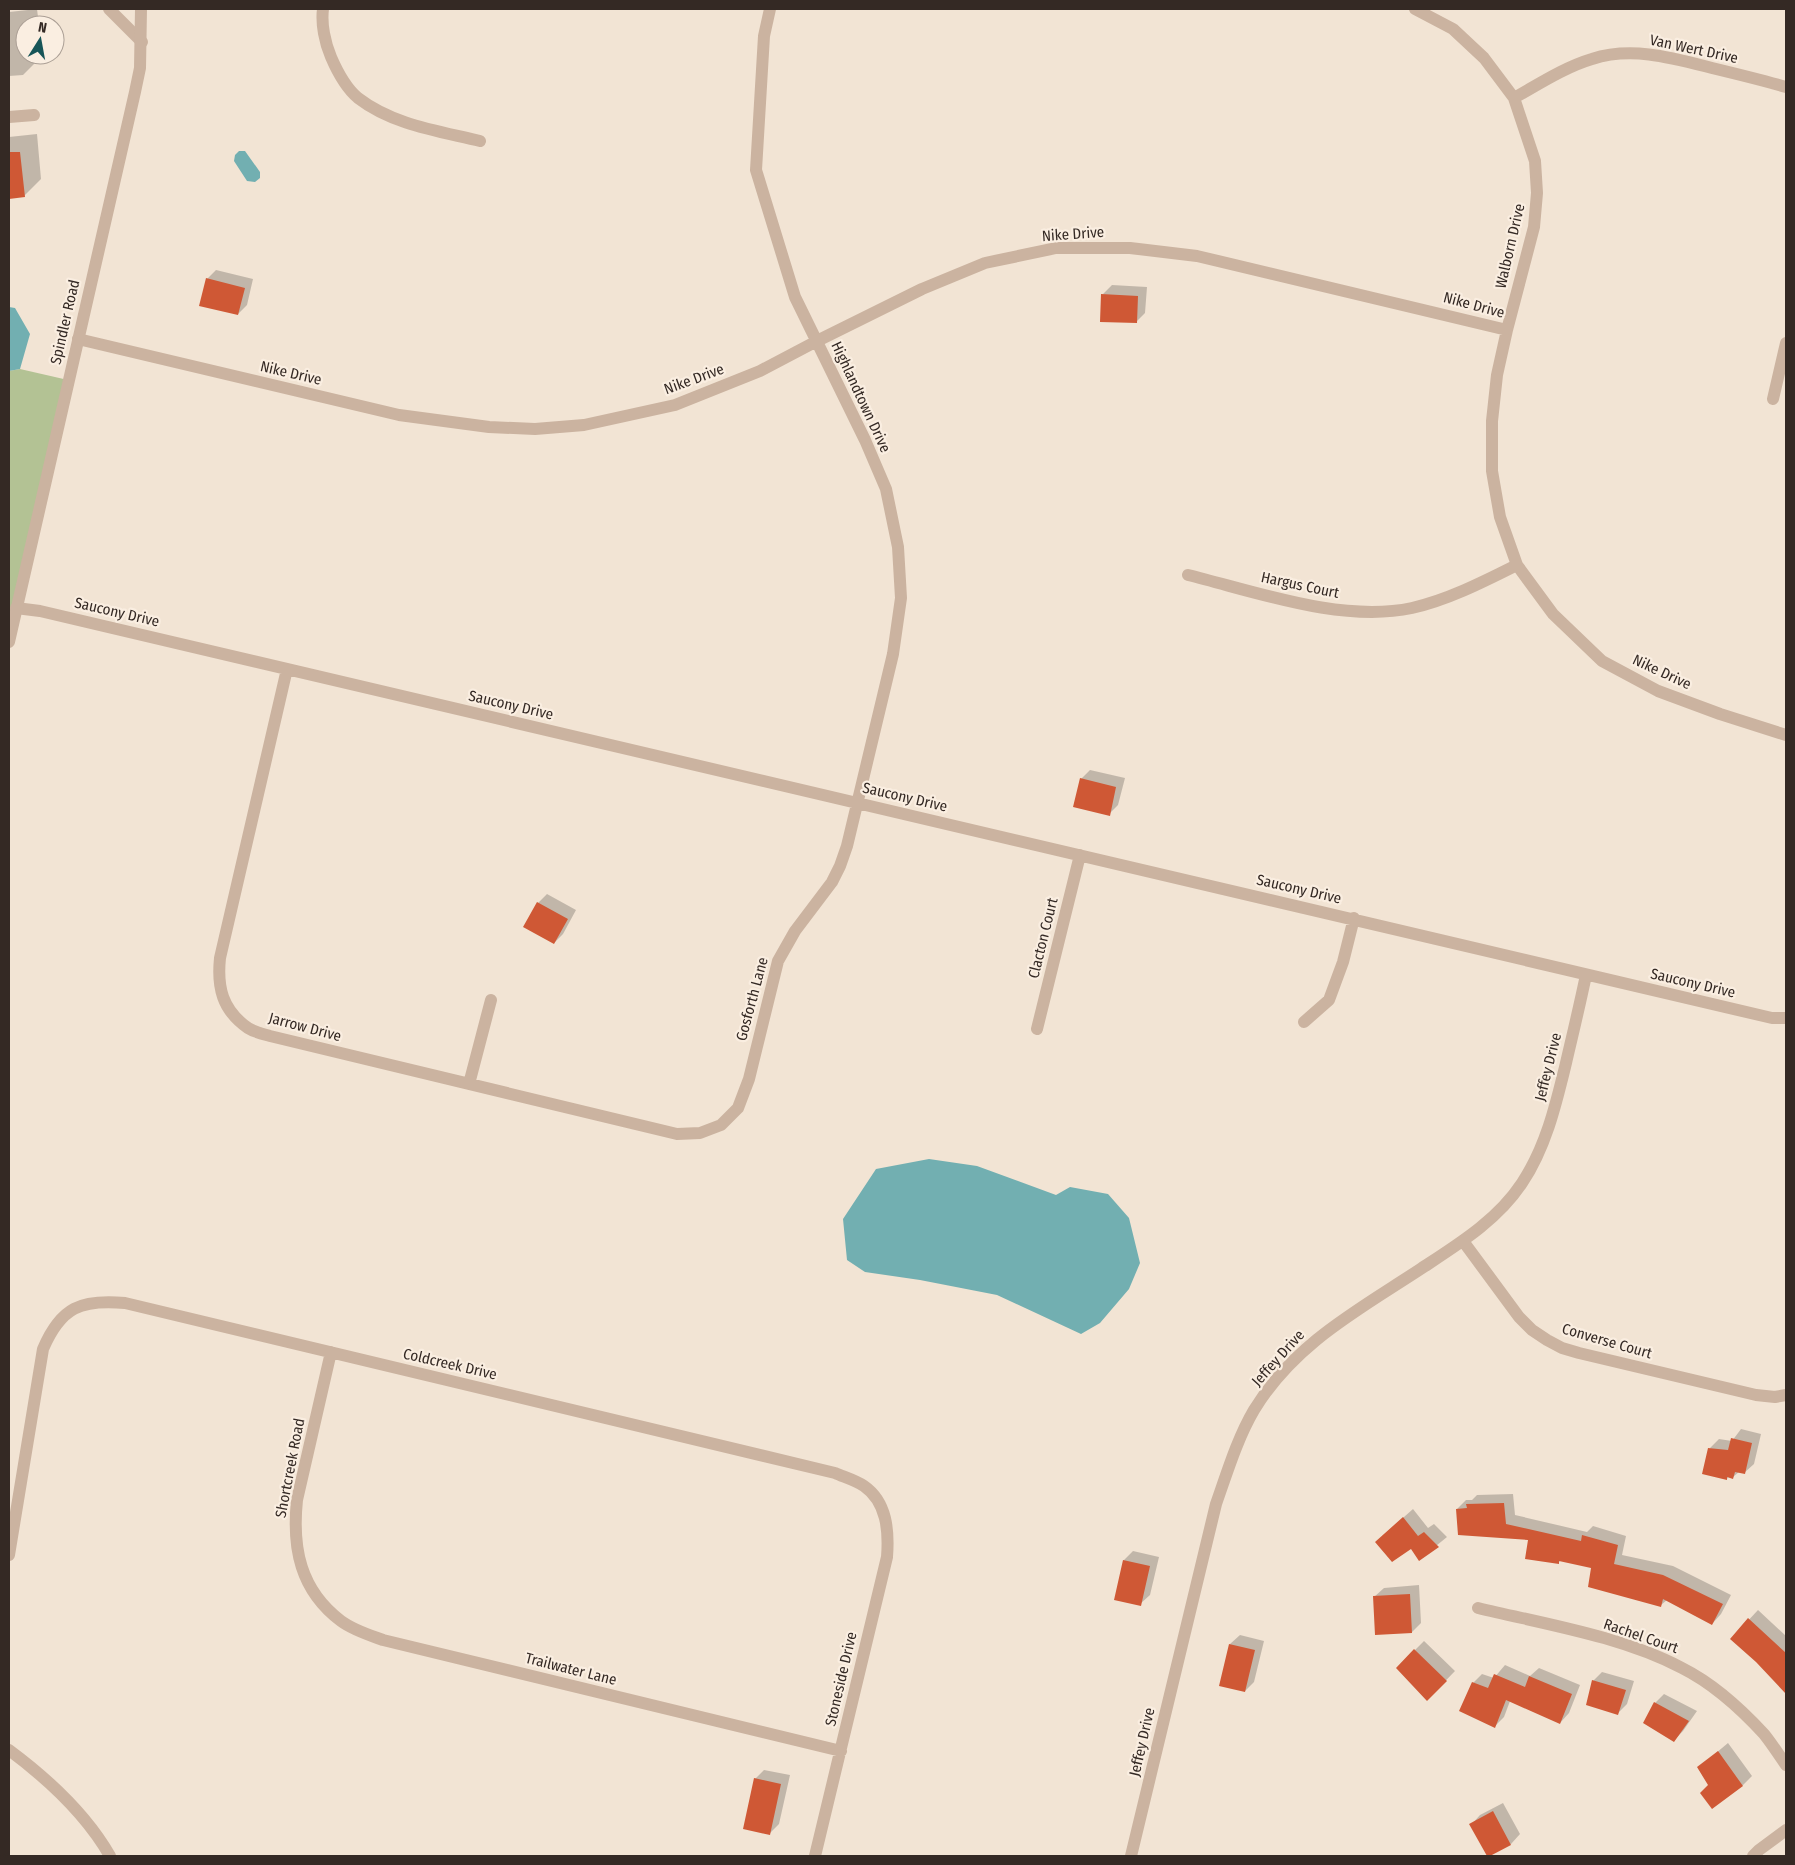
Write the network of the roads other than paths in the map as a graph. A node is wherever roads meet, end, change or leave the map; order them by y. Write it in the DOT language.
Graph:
graph roads {
  1 [pos="109,9"];
  2 [pos="141,9"];
  3 [pos="323,9"];
  4 [pos="770,9"];
  5 [pos="1415,9"];
  6 [pos="142,42"];
  7 [pos="1786,87"];
  8 [pos="1514,98"];
  9 [pos="34,115"];
  10 [pos="9,116"];
  11 [pos="480,141"];
  12 [pos="1506,330"];
  13 [pos="78,339"];
  14 [pos="817,341"];
  15 [pos="1786,343"];
  16 [pos="1773,399"];
  17 [pos="1517,564"];
  18 [pos="1188,575"];
  19 [pos="16,608"];
  20 [pos="9,642"];
  21 [pos="287,669"];
  22 [pos="1786,735"];
  23 [pos="857,803"];
  24 [pos="1080,855"];
  25 [pos="1354,918"];
  26 [pos="1586,975"];
  27 [pos="491,1000"];
  28 [pos="1786,1018"];
  29 [pos="1304,1022"];
  30 [pos="1038,1029"];
  31 [pos="469,1084"];
  32 [pos="721,1125"];
  33 [pos="1463,1241"];
  34 [pos="331,1352"];
  35 [pos="1786,1395"];
  36 [pos="883,1510"];
  37 [pos="9,1555"];
  38 [pos="311,1588"];
  39 [pos="1478,1608"];
  40 [pos="9,1750"];
  41 [pos="841,1751"];
  42 [pos="1786,1765"];
  43 [pos="1786,1830"];
  44 [pos="110,1856"];
  45 [pos="815,1856"];
  46 [pos="1131,1856"];
  47 [pos="1754,1856"];
  1 -- 6 [label="street"];
  2 -- 6 [label="street, Spindler Road"];
  3 -- 11 [label="street"];
  4 -- 14 [label="street, Highlandtown Drive"];
  5 -- 8 [label="street, Walborn Drive"];
  6 -- 13 [label="street, Spindler Road"];
  7 -- 8 [label="street, Van Wert Drive"];
  8 -- 12 [label="street, Walborn Drive"];
  9 -- 10 [label="street"];
  12 -- 14 [label="street, Nike Drive"];
  12 -- 17 [label="street, Nike Drive"];
  13 -- 14 [label="street, Nike Drive"];
  13 -- 19 [label="street, Spindler Road"];
  14 -- 23 [label="street, Highlandtown Drive"];
  15 -- 16 [label="street"];
  17 -- 18 [label="street, Hargus Court"];
  17 -- 22 [label="street, Nike Drive"];
  19 -- 20 [label="street, Spindler Road"];
  19 -- 21 [label="street, Saucony Drive"];
  21 -- 23 [label="street, Saucony Drive"];
  21 -- 31 [label="street, Jarrow Drive"];
  23 -- 24 [label="street, Saucony Drive"];
  23 -- 32 [label="street, Gosforth Lane"];
  24 -- 25 [label="street, Saucony Drive"];
  24 -- 30 [label="street, Clacton Court"];
  25 -- 26 [label="street, Saucony Drive"];
  25 -- 29 [label="street"];
  26 -- 28 [label="street, Saucony Drive"];
  26 -- 33 [label="street, Jeffey Drive"];
  27 -- 31 [label="street"];
  31 -- 32 [label="street, Jarrow Drive"];
  33 -- 35 [label="street, Converse Court"];
  33 -- 46 [label="street, Jeffey Drive"];
  34 -- 36 [label="street, Coldcreek Drive"];
  34 -- 37 [label="street, Coldcreek Drive"];
  34 -- 38 [label="street, Shortcreek Road"];
  36 -- 41 [label="street, Stoneside Drive"];
  38 -- 41 [label="street, Trailwater Lane"];
  39 -- 42 [label="street, Rachel Court"];
  40 -- 44 [label="street"];
  41 -- 45 [label="street, Stoneside Drive"];
  43 -- 47 [label="street"];
}
